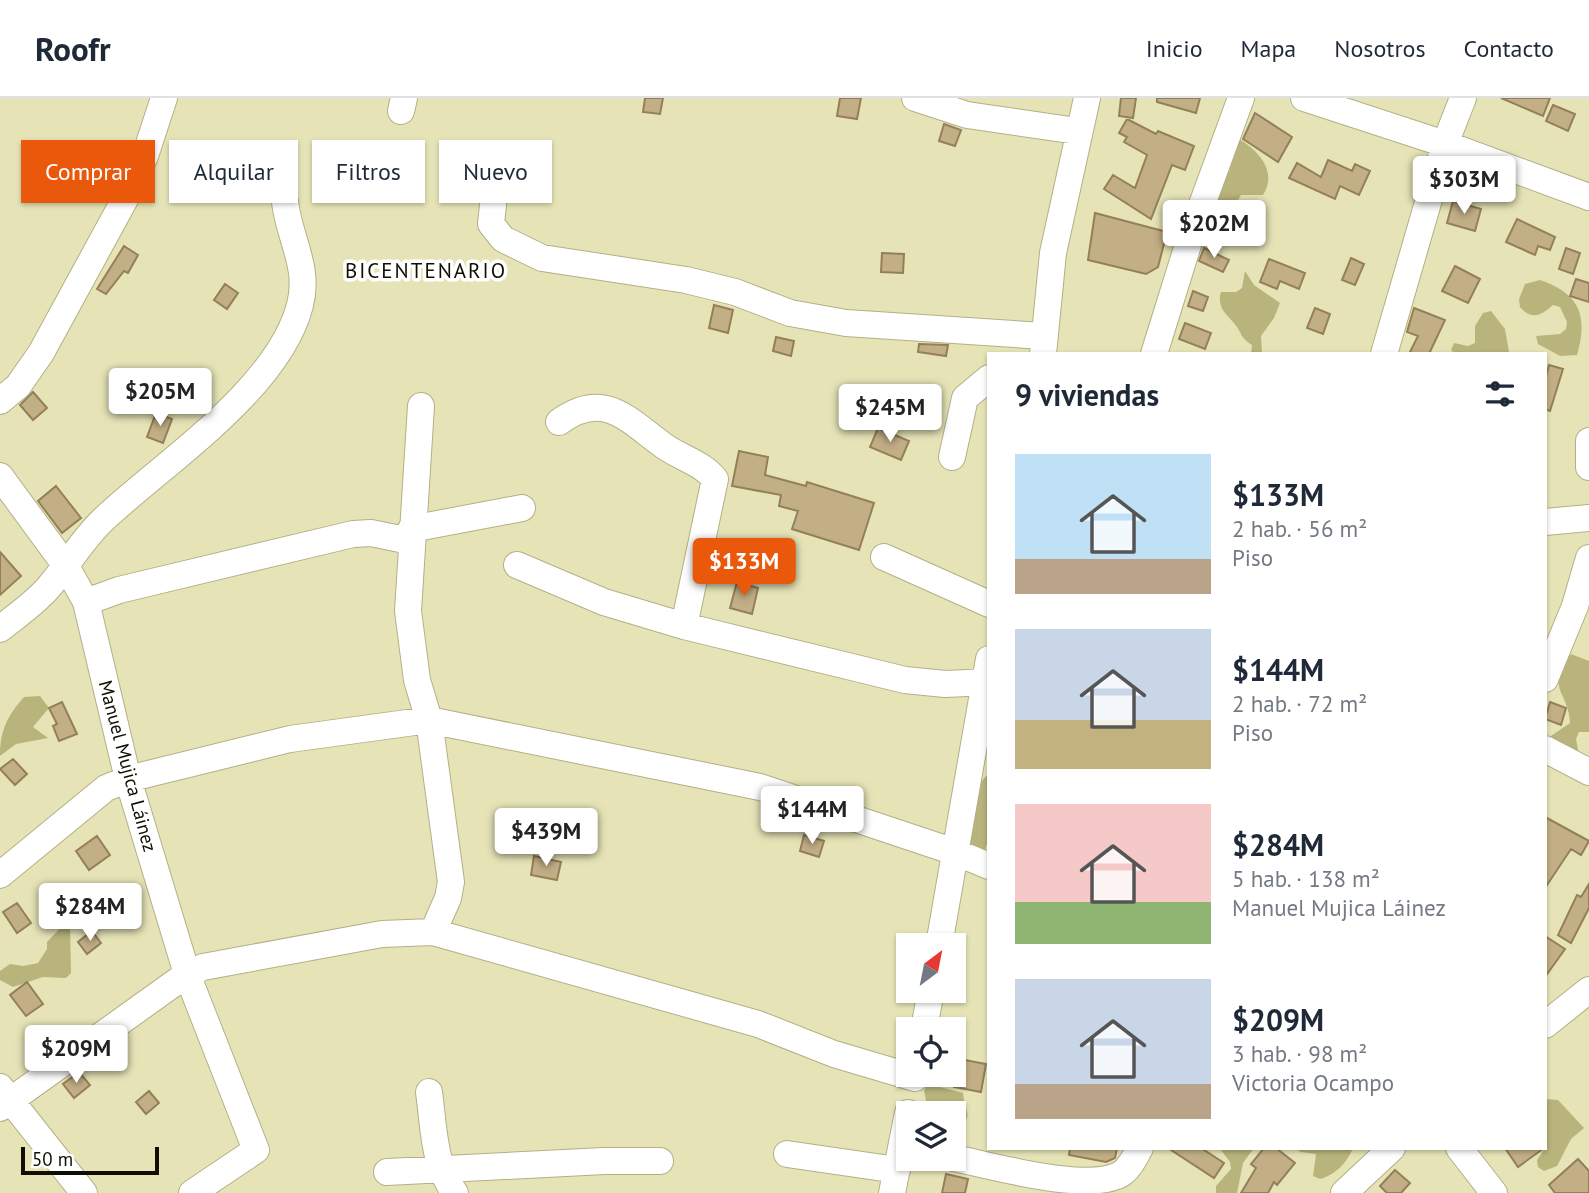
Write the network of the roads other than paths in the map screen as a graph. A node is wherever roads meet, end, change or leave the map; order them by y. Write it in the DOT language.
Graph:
graph roads {
  1 [pos="164,98"];
  2 [pos="915,98"];
  3 [pos="1087,98"];
  4 [pos="1241,98"];
  5 [pos="1304,98"];
  6 [pos="1463,98"];
  7 [pos="1022,111"];
  8 [pos="1077,131"];
  9 [pos="1445,144"];
  10 [pos="1589,197"];
  11 [pos="285,203"];
  12 [pos="493,203"];
  13 [pos="1044,345"];
  14 [pos="1155,352"];
  15 [pos="1385,352"];
  16 [pos="987,381"];
  17 [pos="0,401"];
  18 [pos="421,406"];
  19 [pos="559,422"];
  20 [pos="1589,441"];
  21 [pos="952,457"];
  22 [pos="1589,467"];
  23 [pos="0,476"];
  24 [pos="522,508"];
  25 [pos="1589,518"];
  26 [pos="1547,522"];
  27 [pos="411,535"];
  28 [pos="884,557"];
  29 [pos="1589,558"];
  30 [pos="517,565"];
  31 [pos="66,566"];
  32 [pos="86,602"];
  33 [pos="987,603"];
  34 [pos="684,626"];
  35 [pos="0,629"];
  36 [pos="987,674"];
  37 [pos="1547,674"];
  38 [pos="429,719"];
  39 [pos="1550,757"];
  40 [pos="1589,772"];
  41 [pos="128,779"];
  42 [pos="956,852"];
  43 [pos="987,865"];
  44 [pos="0,875"];
  45 [pos="433,932"];
  46 [pos="941,933"];
  47 [pos="187,974"];
  48 [pos="1589,990"];
  49 [pos="1547,1023"];
  50 [pos="896,1072"];
  51 [pos="429,1092"];
  52 [pos="3,1098"];
  53 [pos="1390,1150"];
  54 [pos="1461,1150"];
  55 [pos="787,1154"];
  56 [pos="1137,1155"];
  57 [pos="966,1160"];
  58 [pos="660,1161"];
  59 [pos="896,1165"];
  60 [pos="441,1169"];
  61 [pos="387,1172"];
  62 [pos="84,1193"];
  63 [pos="192,1193"];
  64 [pos="456,1193"];
  65 [pos="1343,1193"];
  66 [pos="1494,1193"];
  1 -- 17 [label="street"];
  2 -- 7 [label="street"];
  3 -- 8 [label="street"];
  4 -- 14 [label="street"];
  5 -- 9 [label="street"];
  6 -- 9 [label="street"];
  7 -- 8 [label="street"];
  8 -- 13 [label="street"];
  9 -- 10 [label="street"];
  9 -- 15 [label="street"];
  11 -- 31 [label="street"];
  12 -- 13 [label="street"];
  16 -- 21 [label="street"];
  18 -- 27 [label="street"];
  19 -- 34 [label="street"];
  20 -- 22 [label="street"];
  23 -- 31 [label="street, Manuel Mujica Láinez"];
  24 -- 27 [label="street"];
  25 -- 26 [label="street"];
  27 -- 32 [label="street"];
  27 -- 38 [label="street"];
  28 -- 33 [label="street"];
  29 -- 37 [label="street"];
  30 -- 34 [label="street"];
  31 -- 32 [label="street, Manuel Mujica Láinez"];
  31 -- 35 [label="street"];
  32 -- 41 [label="street, Manuel Mujica Láinez"];
  34 -- 36 [label="street"];
  36 -- 42 [label="street"];
  38 -- 41 [label="street"];
  38 -- 42 [label="street"];
  38 -- 45 [label="street"];
  39 -- 40 [label="street"];
  41 -- 44 [label="street"];
  41 -- 47 [label="street, Manuel Mujica Láinez"];
  42 -- 43 [label="street"];
  42 -- 46 [label="street"];
  45 -- 47 [label="street"];
  45 -- 50 [label="street"];
  47 -- 52 [label="street"];
  47 -- 63 [label="street, Manuel Mujica Láinez"];
  48 -- 49 [label="street"];
  51 -- 60 [label="street"];
  52 -- 62 [label="street"];
  53 -- 65 [label="street"];
  54 -- 66 [label="street"];
  55 -- 59 [label="street"];
  56 -- 57 [label="street"];
  58 -- 60 [label="street"];
  60 -- 61 [label="street"];
  60 -- 64 [label="street"];
}
